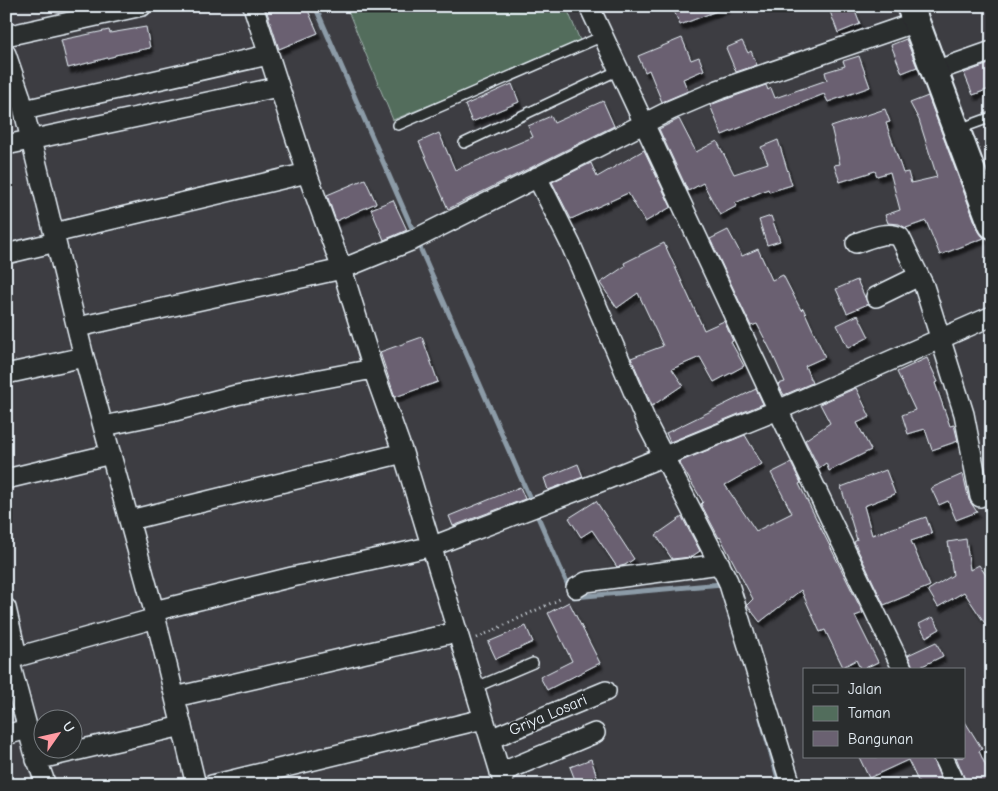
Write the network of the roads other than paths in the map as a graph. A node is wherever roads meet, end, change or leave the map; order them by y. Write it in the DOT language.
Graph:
graph roads {
  1 [pos="142,6"];
  2 [pos="253,6"];
  3 [pos="589,6"];
  4 [pos="913,14"];
  5 [pos="6,36"];
  6 [pos="603,36"];
  7 [pos="992,51"];
  8 [pos="6,54"];
  9 [pos="268,55"];
  10 [pos="619,70"];
  11 [pos="935,71"];
  12 [pos="278,88"];
  13 [pos="17,101"];
  14 [pos="992,117"];
  15 [pos="643,123"];
  16 [pos="398,124"];
  17 [pos="957,130"];
  18 [pos="31,141"];
  19 [pos="464,143"];
  20 [pos="6,145"];
  21 [pos="307,173"];
  22 [pos="537,177"];
  23 [pos="987,197"];
  24 [pos="992,225"];
  25 [pos="55,238"];
  26 [pos="856,243"];
  27 [pos="6,254"];
  28 [pos="342,268"];
  29 [pos="919,276"];
  30 [pos="876,297"];
  31 [pos="992,316"];
  32 [pos="78,327"];
  33 [pos="940,339"];
  34 [pos="84,357"];
  35 [pos="373,370"];
  36 [pos="6,374"];
  37 [pos="778,410"];
  38 [pos="104,426"];
  39 [pos="403,453"];
  40 [pos="111,454"];
  41 [pos="662,456"];
  42 [pos="6,479"];
  43 [pos="980,498"];
  44 [pos="130,520"];
  45 [pos="432,546"];
  46 [pos="720,564"];
  47 [pos="570,592"];
  48 [pos="6,608"];
  49 [pos="155,615"];
  50 [pos="459,639"];
  51 [pos="11,658"];
  52 [pos="532,663"];
  53 [pos="901,668"];
  54 [pos="474,688"];
  55 [pos="606,691"];
  56 [pos="175,697"];
  57 [pos="483,719"];
  58 [pos="182,726"];
  59 [pos="28,729"];
  60 [pos="595,733"];
  61 [pos="6,735"];
  62 [pos="490,740"];
  63 [pos="943,758"];
  64 [pos="36,760"];
  65 [pos="502,779"];
  66 [pos="46,785"];
  67 [pos="196,785"];
  68 [pos="212,785"];
  69 [pos="791,785"];
  70 [pos="956,785"];
  1 -- 5 [label="street"];
  2 -- 9 [label="street"];
  3 -- 6 [label="street"];
  4 -- 11 [label="street"];
  4 -- 15 [label="street"];
  6 -- 10 [label="street"];
  6 -- 16 [label="lane"];
  7 -- 11 [label="street"];
  8 -- 13 [label="street"];
  9 -- 12 [label="street"];
  9 -- 13 [label="street"];
  10 -- 15 [label="street"];
  10 -- 19 [label="lane"];
  11 -- 17 [label="street"];
  12 -- 18 [label="street"];
  12 -- 21 [label="street"];
  13 -- 18 [label="street"];
  14 -- 17 [label="lane"];
  15 -- 22 [label="street"];
  15 -- 37 [label="street"];
  17 -- 23 [label="street"];
  18 -- 20 [label="street"];
  18 -- 25 [label="street"];
  21 -- 25 [label="street"];
  21 -- 28 [label="street"];
  22 -- 28 [label="street"];
  22 -- 41 [label="street"];
  23 -- 24 [label="street"];
  25 -- 27 [label="street"];
  25 -- 32 [label="street"];
  26 -- 29 [label="street"];
  28 -- 32 [label="street"];
  28 -- 35 [label="street"];
  29 -- 30 [label="street"];
  29 -- 33 [label="street"];
  31 -- 33 [label="street"];
  32 -- 34 [label="street"];
  33 -- 37 [label="street"];
  33 -- 43 [label="street"];
  34 -- 36 [label="street"];
  34 -- 38 [label="street"];
  35 -- 38 [label="street"];
  35 -- 39 [label="street"];
  37 -- 41 [label="street"];
  37 -- 53 [label="street"];
  38 -- 40 [label="street"];
  39 -- 44 [label="street"];
  39 -- 45 [label="street"];
  40 -- 42 [label="street"];
  40 -- 44 [label="street"];
  41 -- 45 [label="street"];
  41 -- 46 [label="street"];
  44 -- 49 [label="street"];
  45 -- 49 [label="street"];
  45 -- 50 [label="street"];
  46 -- 47 [label="street"];
  46 -- 69 [label="street"];
  48 -- 51 [label="street"];
  49 -- 51 [label="street"];
  49 -- 56 [label="street"];
  50 -- 54 [label="street"];
  50 -- 56 [label="street"];
  51 -- 59 [label="street"];
  52 -- 54 [label="lane"];
  54 -- 57 [label="street"];
  55 -- 62 [label="street, Griya Losari"];
  56 -- 58 [label="street"];
  57 -- 62 [label="street"];
  57 -- 68 [label="street"];
  58 -- 64 [label="street"];
  58 -- 67 [label="street"];
  59 -- 61 [label="street"];
  59 -- 64 [label="street"];
  60 -- 65 [label="street"];
  62 -- 65 [label="street"];
  63 -- 70 [label="street"];
  64 -- 66 [label="street"];
}
